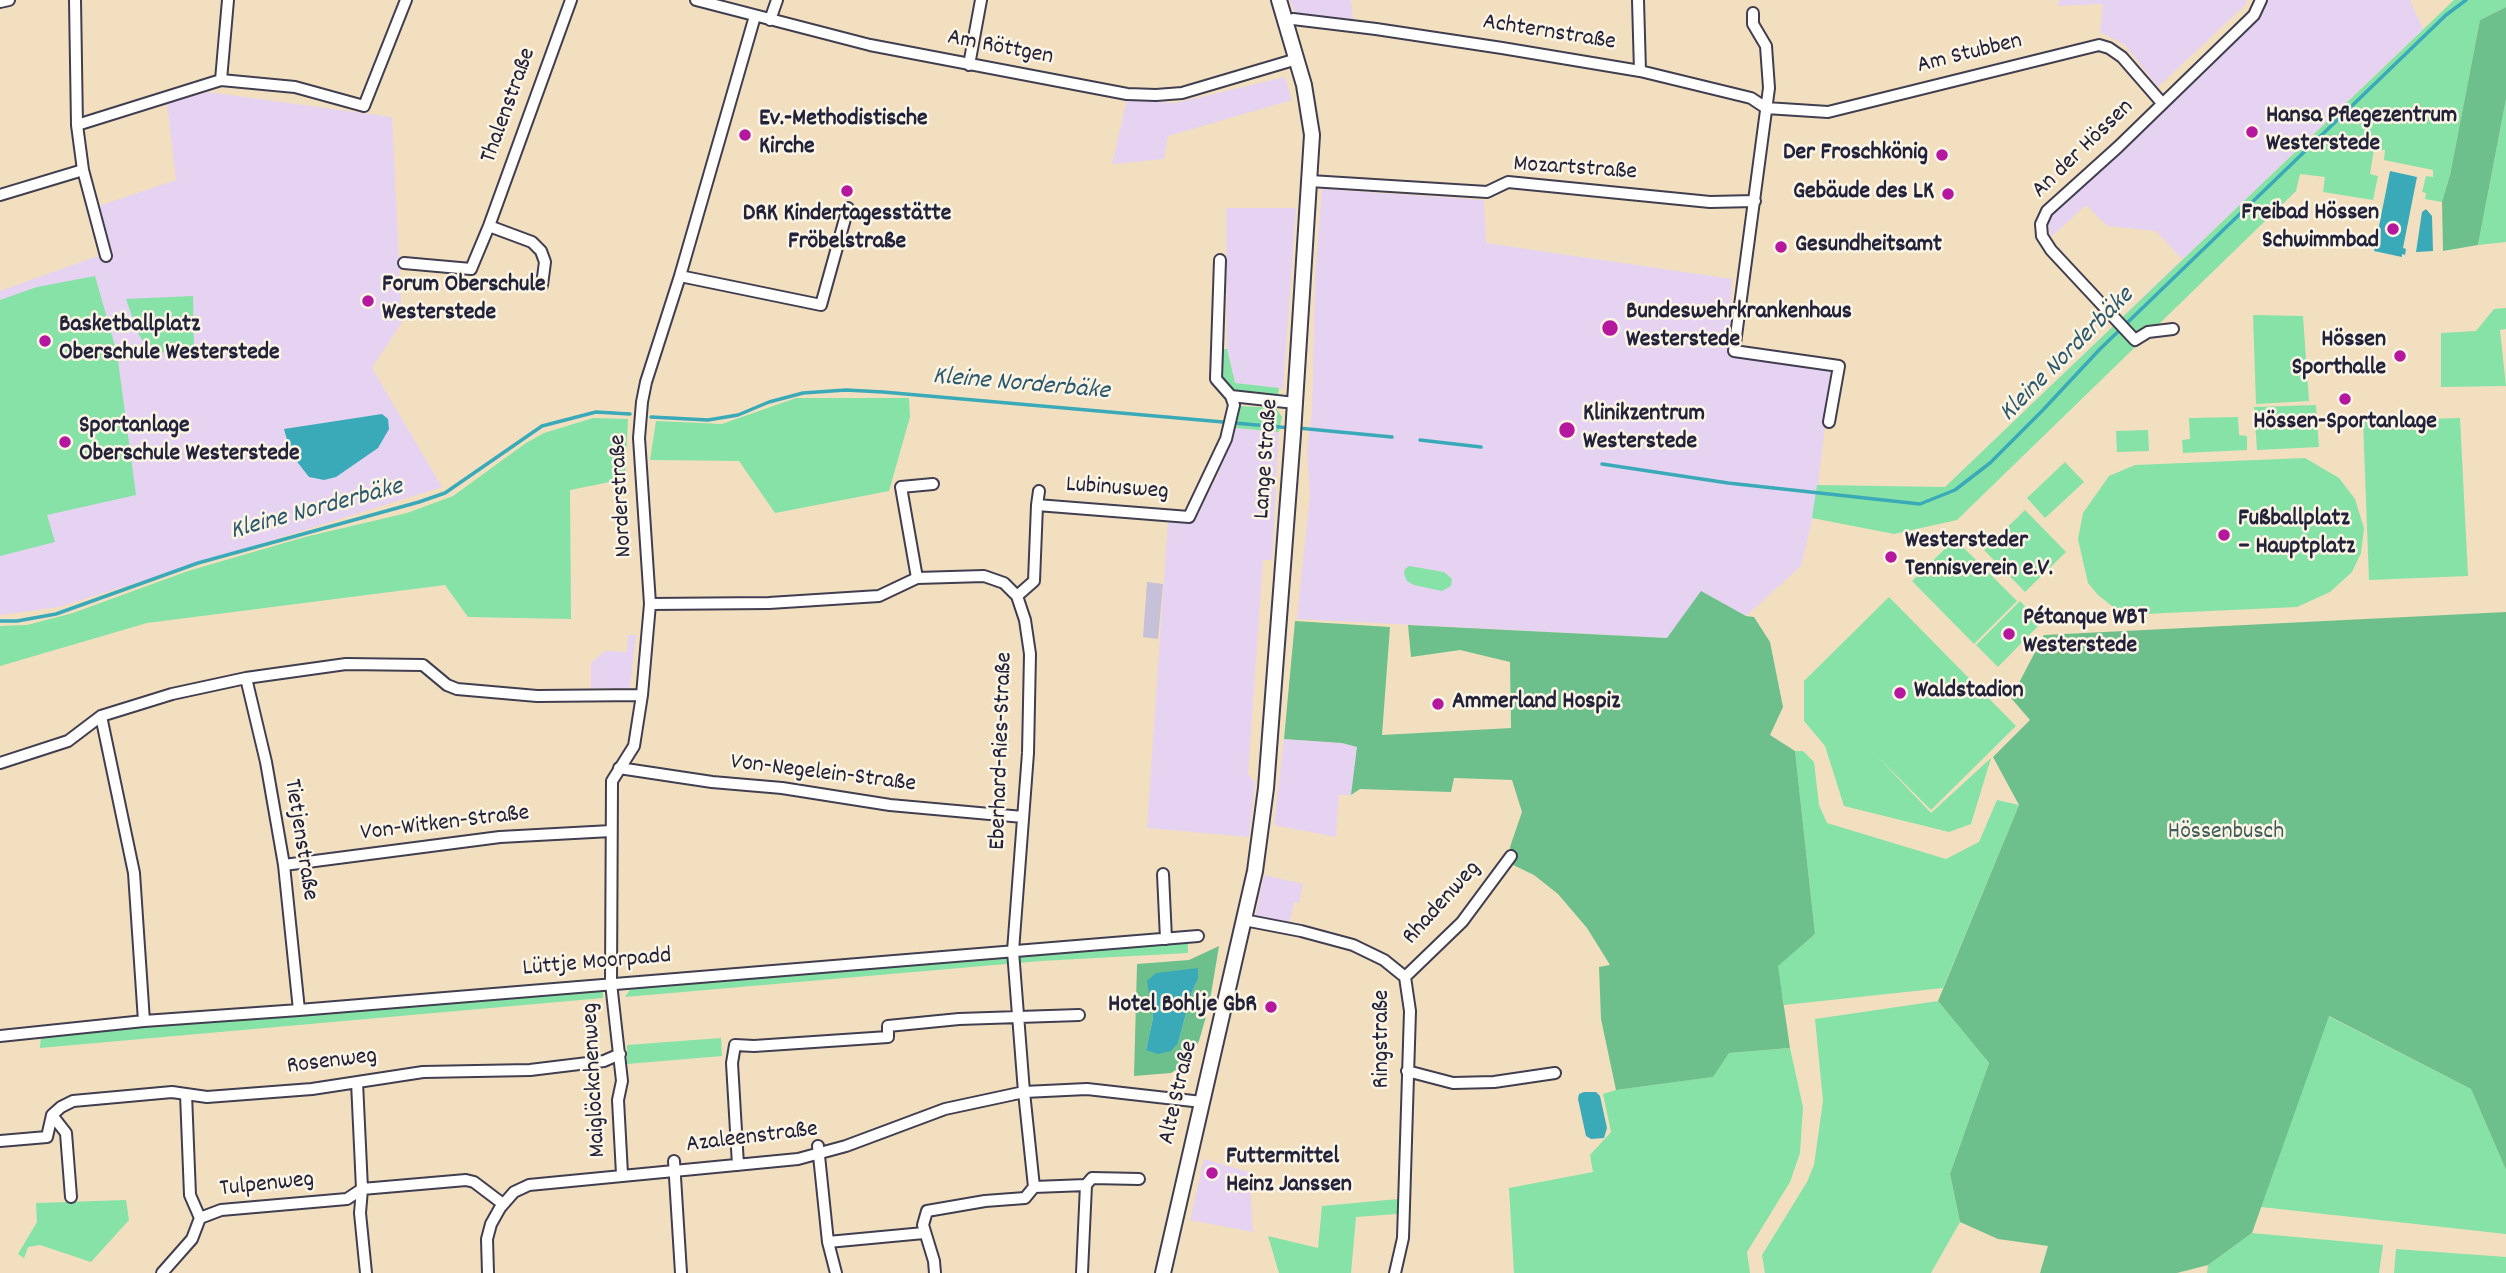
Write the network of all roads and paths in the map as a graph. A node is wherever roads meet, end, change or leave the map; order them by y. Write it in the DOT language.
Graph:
graph roads {
  1 [pos="9,0"];
  2 [pos="75,0"];
  3 [pos="229,0"];
  4 [pos="406,0"];
  5 [pos="571,0"];
  6 [pos="696,0"];
  7 [pos="777,0"];
  8 [pos="981,0"];
  9 [pos="1279,0"];
  10 [pos="1638,0"];
  11 [pos="2260,0"];
  12 [pos="0,2"];
  13 [pos="1753,13"];
  14 [pos="755,16"];
  15 [pos="770,20"];
  16 [pos="1284,21"];
  17 [pos="1297,59"];
  18 [pos="969,65"];
  19 [pos="1640,71"];
  20 [pos="221,80"];
  21 [pos="2162,103"];
  22 [pos="1766,108"];
  23 [pos="77,125"];
  24 [pos="83,170"];
  25 [pos="1310,181"];
  26 [pos="0,195"];
  27 [pos="1755,201"];
  28 [pos="848,208"];
  29 [pos="489,226"];
  30 [pos="106,256"];
  31 [pos="1220,260"];
  32 [pos="404,263"];
  33 [pos="680,275"];
  34 [pos="542,285"];
  35 [pos="2173,329"];
  36 [pos="1231,396"];
  37 [pos="1295,407"];
  38 [pos="1829,422"];
  39 [pos="933,484"];
  40 [pos="1039,491"];
  41 [pos="1037,505"];
  42 [pos="917,578"];
  43 [pos="1017,596"];
  44 [pos="650,604"];
  45 [pos="246,678"];
  46 [pos="642,695"];
  47 [pos="101,716"];
  48 [pos="0,763"];
  49 [pos="619,768"];
  50 [pos="1023,817"];
  51 [pos="611,831"];
  52 [pos="1511,856"];
  53 [pos="284,865"];
  54 [pos="1163,874"];
  55 [pos="1243,922"];
  56 [pos="1198,936"];
  57 [pos="1166,939"];
  58 [pos="1013,951"];
  59 [pos="1405,977"];
  60 [pos="611,983"];
  61 [pos="299,1010"];
  62 [pos="1079,1015"];
  63 [pos="1018,1017"];
  64 [pos="144,1021"];
  65 [pos="0,1023"];
  66 [pos="1,1036"];
  67 [pos="620,1054"];
  68 [pos="1406,1071"];
  69 [pos="1555,1073"];
  70 [pos="357,1082"];
  71 [pos="1024,1092"];
  72 [pos="186,1094"];
  73 [pos="1202,1102"];
  74 [pos="52,1115"];
  75 [pos="0,1141"];
  76 [pos="818,1151"];
  77 [pos="738,1164"];
  78 [pos="675,1165"];
  79 [pos="622,1174"];
  80 [pos="1139,1179"];
  81 [pos="1086,1185"];
  82 [pos="1034,1186"];
  83 [pos="362,1189"];
  84 [pos="71,1197"];
  85 [pos="503,1204"];
  86 [pos="200,1218"];
  87 [pos="924,1233"];
  88 [pos="828,1242"];
  89 [pos="162,1273"];
  90 [pos="366,1273"];
  91 [pos="488,1273"];
  92 [pos="681,1273"];
  93 [pos="836,1273"];
  94 [pos="935,1273"];
  95 [pos="1082,1273"];
  96 [pos="1163,1273"];
  97 [pos="1395,1273"];
  1 -- 12 [label="street"];
  2 -- 23 [label="street"];
  3 -- 20 [label="street"];
  4 -- 20 [label="street"];
  5 -- 29 [label="street, Thalenstraße"];
  6 -- 14 [label="street, Am Röttgen"];
  7 -- 15 [label="street"];
  8 -- 18 [label="street"];
  9 -- 16 [label="street, Lange Straße"];
  10 -- 19 [label="street"];
  11 -- 21 [label="street, An der Hössen"];
  13 -- 22 [label="street"];
  14 -- 15 [label="street, Am Röttgen"];
  14 -- 33 [label="street, Norderstraße"];
  15 -- 18 [label="street, Am Röttgen"];
  16 -- 17 [label="street, Lange Straße"];
  16 -- 19 [label="street, Achternstraße"];
  17 -- 18 [label="street, Am Röttgen"];
  17 -- 25 [label="street, Lange Straße"];
  19 -- 22 [label="street, Am Stubben"];
  20 -- 23 [label="street"];
  21 -- 22 [label="street, Am Stubben"];
  21 -- 35 [label="street, An der Hössen"];
  22 -- 27 [label="street"];
  23 -- 24 [label="street"];
  24 -- 26 [label="street"];
  24 -- 30 [label="street"];
  25 -- 27 [label="street, Mozartstraße"];
  25 -- 37 [label="street, Lange Straße"];
  27 -- 38 [label="street"];
  28 -- 33 [label="street"];
  29 -- 32 [label="street, Thalenstraße"];
  29 -- 34 [label="street"];
  31 -- 36 [label="street, Lubinusweg"];
  33 -- 44 [label="street, Norderstraße"];
  36 -- 37 [label="street"];
  36 -- 41 [label="street, Lubinusweg"];
  37 -- 55 [label="street, Lange Straße"];
  39 -- 42 [label="street"];
  40 -- 41 [label="street, Lubinusweg"];
  41 -- 43 [label="street, Lubinusweg"];
  42 -- 43 [label="street"];
  42 -- 44 [label="street"];
  43 -- 50 [label="street, Eberhard-Ries-Straße"];
  44 -- 46 [label="street, Norderstraße"];
  45 -- 46 [label="street"];
  45 -- 47 [label="street"];
  45 -- 53 [label="street, Tietjenstraße"];
  46 -- 49 [label="street, Norderstraße"];
  47 -- 48 [label="street"];
  47 -- 64 [label="street"];
  49 -- 50 [label="street, Von-Negelein-Straße"];
  49 -- 51 [label="street, Norderstraße"];
  50 -- 58 [label="street, Eberhard-Ries-Straße"];
  51 -- 53 [label="street, Von-Witken-Straße"];
  51 -- 60 [label="street, Norderstraße"];
  52 -- 59 [label="street, Rhadenweg"];
  53 -- 61 [label="street, Tietjenstraße"];
  54 -- 57 [label="street"];
  55 -- 59 [label="street, Ringstraße"];
  55 -- 73 [label="street, Alte Straße"];
  56 -- 57 [label="street, Lüttje Moorpadd"];
  57 -- 58 [label="street, Lüttje Moorpadd"];
  58 -- 60 [label="street, Lüttje Moorpadd"];
  58 -- 63 [label="street, Eberhard-Ries-Straße"];
  59 -- 68 [label="street, Ringstraße"];
  60 -- 61 [label="street, Lüttje Moorpadd"];
  60 -- 67 [label="street, Maiglöckchenweg"];
  61 -- 64 [label="street, Lüttje Moorpadd"];
  62 -- 63 [label="street"];
  63 -- 71 [label="street, Eberhard-Ries-Straße"];
  63 -- 77 [label="street"];
  64 -- 66 [label="street, Lüttje Moorpadd"];
  65 -- 66 [label="street"];
  67 -- 70 [label="street, Rosenweg"];
  67 -- 79 [label="street, Maiglöckchenweg"];
  68 -- 69 [label="street"];
  68 -- 97 [label="street, Ringstraße"];
  70 -- 72 [label="street, Rosenweg"];
  70 -- 83 [label="street"];
  71 -- 73 [label="street, Azaleenstraße"];
  71 -- 76 [label="street, Azaleenstraße"];
  71 -- 82 [label="street, Eberhard-Ries-Straße"];
  72 -- 74 [label="street, Rosenweg"];
  72 -- 86 [label="street"];
  73 -- 96 [label="street, Alte Straße"];
  74 -- 75 [label="street, Rosenweg"];
  74 -- 84 [label="street"];
  76 -- 77 [label="street, Azaleenstraße"];
  76 -- 88 [label="street"];
  77 -- 78 [label="street, Azaleenstraße"];
  78 -- 79 [label="street, Azaleenstraße"];
  78 -- 92 [label="street"];
  79 -- 85 [label="street, Azaleenstraße"];
  80 -- 81 [label="street"];
  81 -- 82 [label="street"];
  81 -- 95 [label="street"];
  82 -- 87 [label="street"];
  83 -- 85 [label="street, Tulpenweg"];
  83 -- 86 [label="street, Tulpenweg"];
  83 -- 90 [label="street"];
  85 -- 91 [label="street, Azaleenstraße"];
  86 -- 89 [label="street, Tulpenweg"];
  87 -- 88 [label="street"];
  87 -- 94 [label="street"];
  88 -- 93 [label="street"];
}
